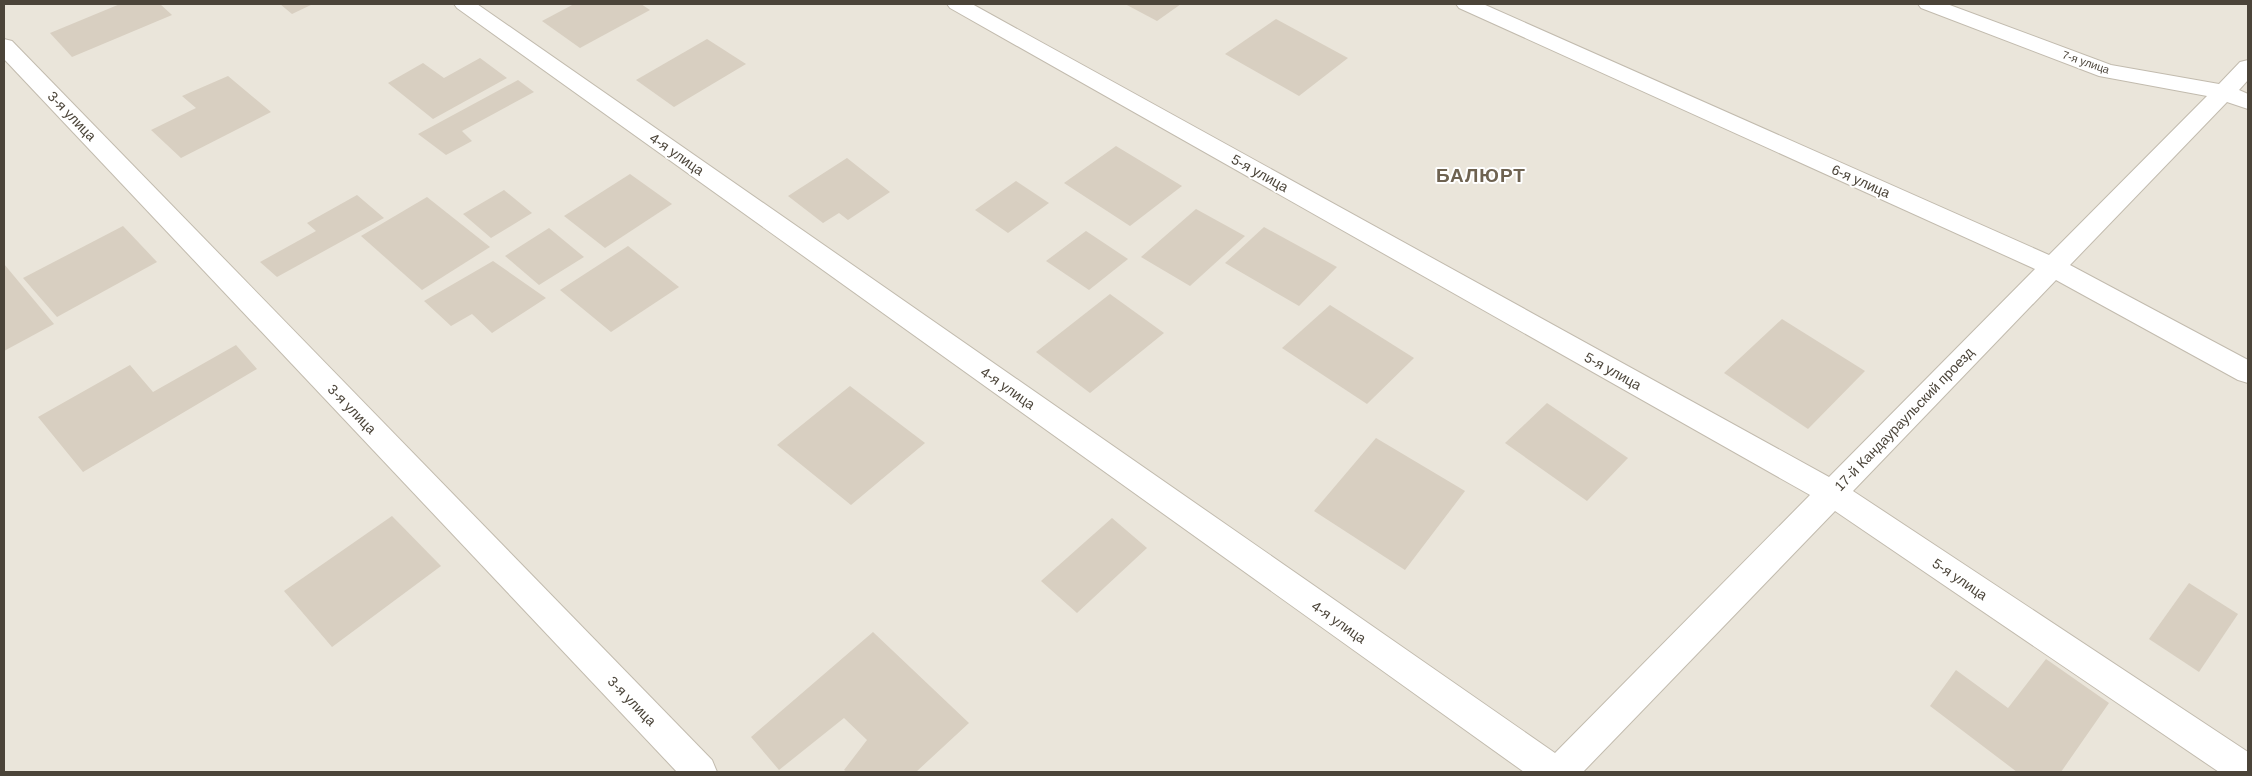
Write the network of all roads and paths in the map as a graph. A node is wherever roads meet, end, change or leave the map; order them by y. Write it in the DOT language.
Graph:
graph roads {
  1 [pos="464,4"];
  2 [pos="957,4"];
  3 [pos="1466,4"];
  4 [pos="1928,4"];
  5 [pos="4,46"];
  6 [pos="2248,67"];
  7 [pos="2236,97"];
  8 [pos="2052,268"];
  9 [pos="2248,372"];
  10 [pos="1832,493"];
  11 [pos="700,772"];
  12 [pos="1552,772"];
  13 [pos="1560,772"];
  14 [pos="2248,772"];
  1 -- 12 [label="street, 4-я улица"];
  2 -- 10 [label="street, 5-я улица"];
  3 -- 8 [label="street, 6-я улица"];
  4 -- 7 [label="street, 7-я улица"];
  5 -- 11 [label="street, 3-я улица"];
  6 -- 7 [label="street, 17-й Кандаураульский проезд"];
  7 -- 8 [label="street, 17-й Кандаураульский проезд"];
  8 -- 9 [label="street, 6-я улица"];
  8 -- 10 [label="street, 17-й Кандаураульский проезд"];
  10 -- 13 [label="street, 17-й Кандаураульский проезд"];
  10 -- 14 [label="street, 5-я улица"];
}
